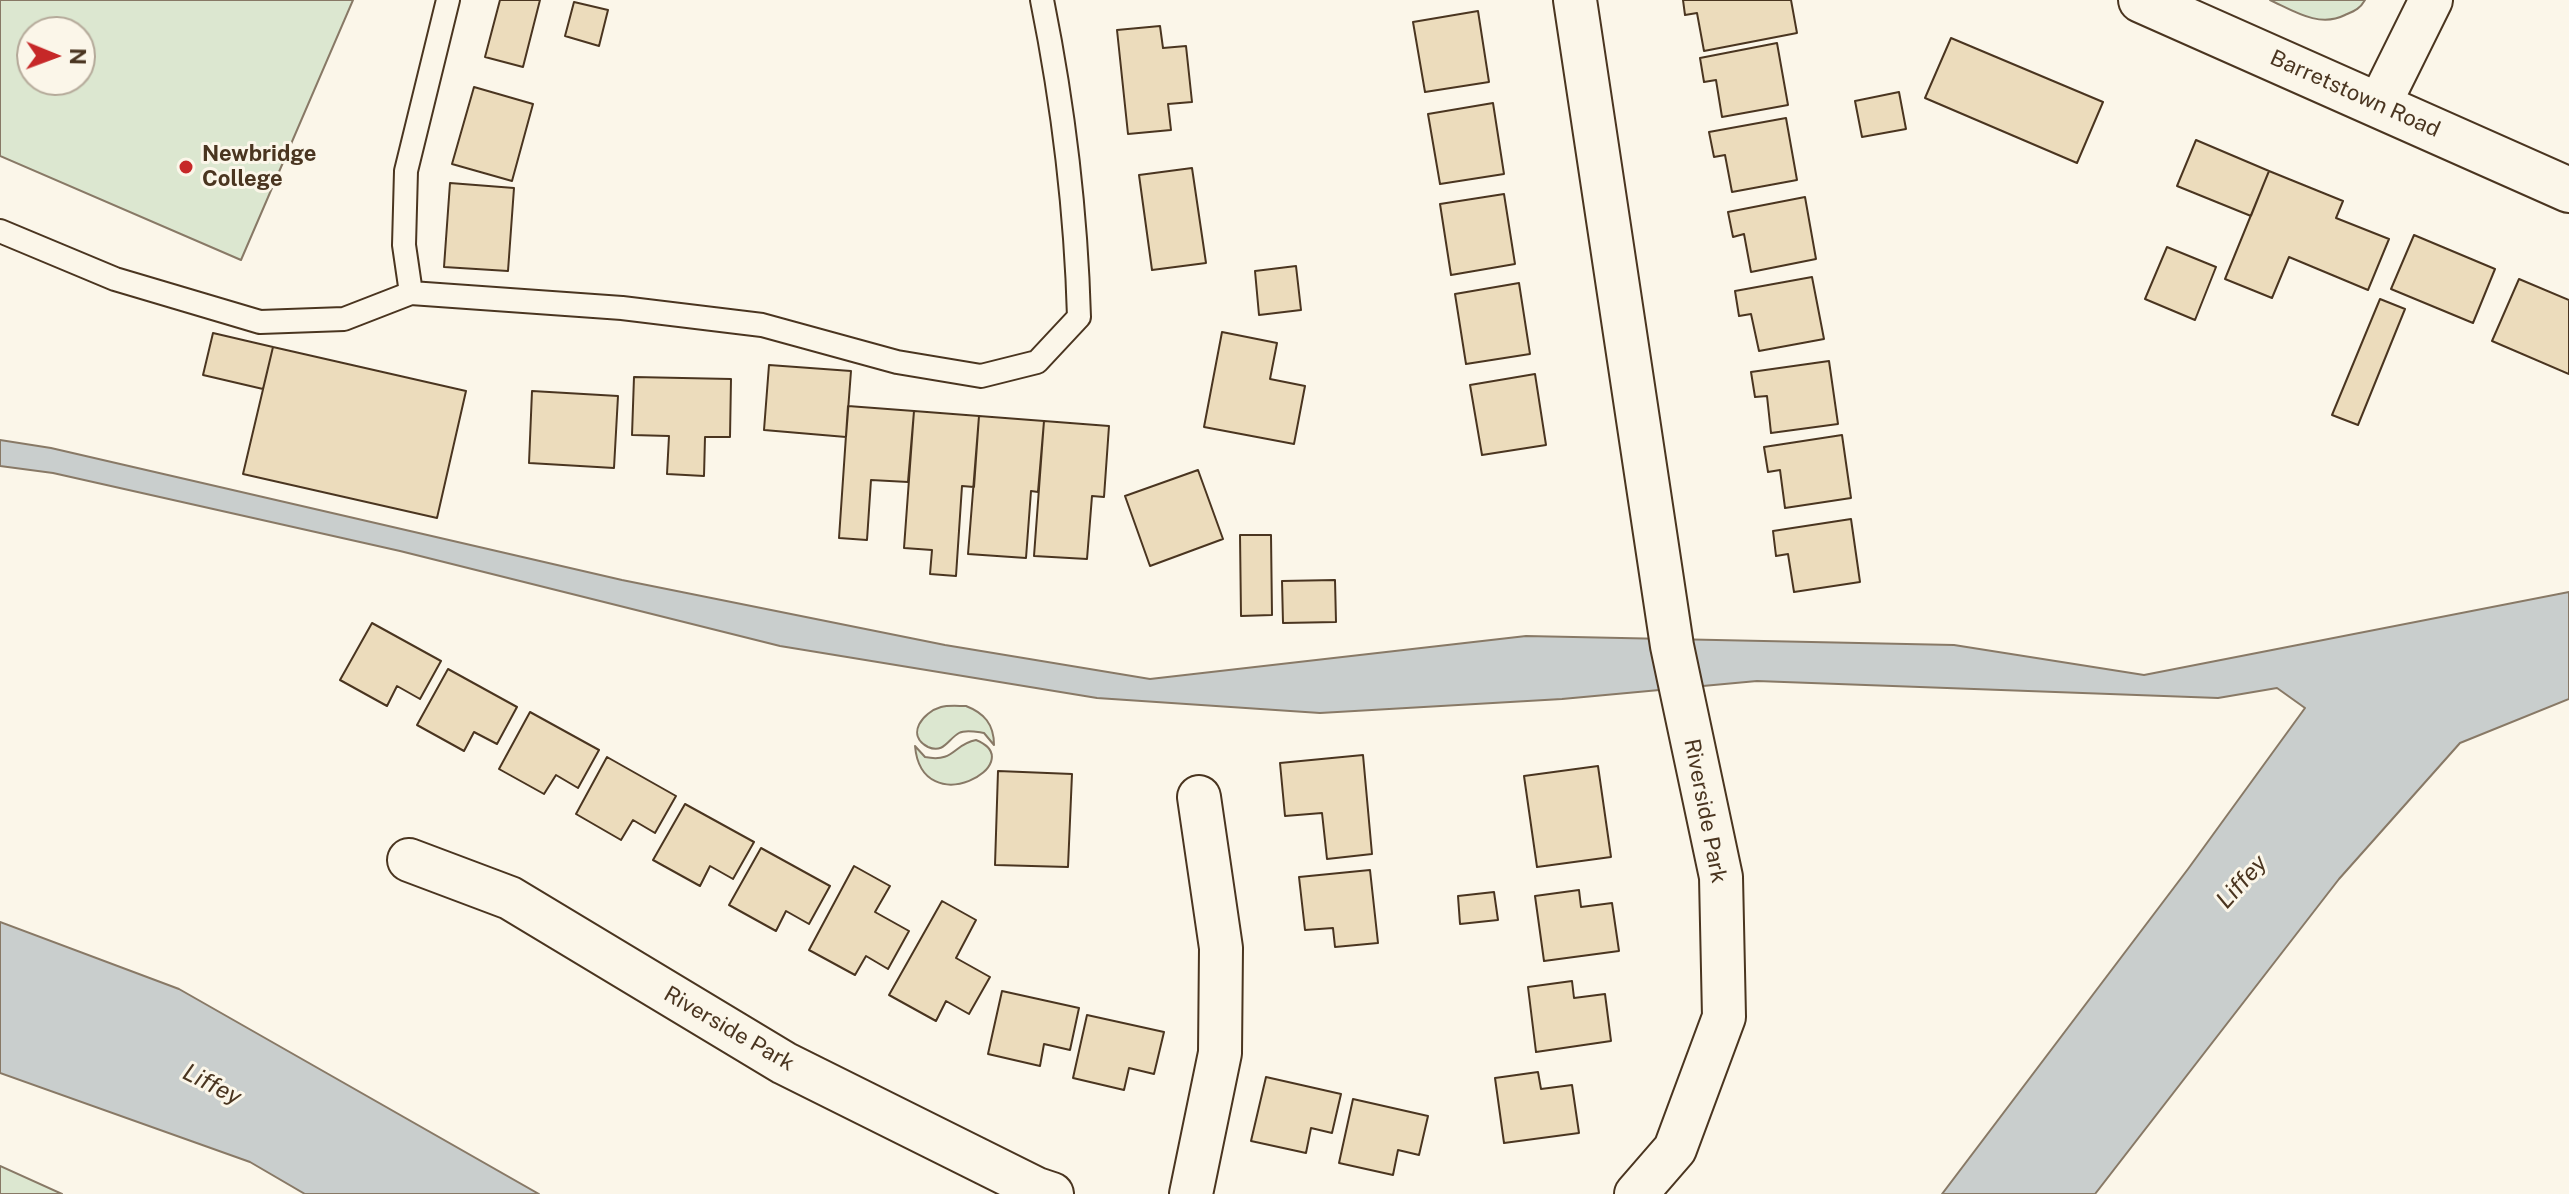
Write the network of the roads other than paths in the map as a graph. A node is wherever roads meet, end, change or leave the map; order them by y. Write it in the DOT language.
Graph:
graph roads {
  1 [pos="448,0"];
  2 [pos="1042,0"];
  3 [pos="1575,0"];
  4 [pos="2141,0"];
  5 [pos="2431,0"];
  6 [pos="2379,105"];
  7 [pos="2569,190"];
  8 [pos="0,231"];
  9 [pos="411,293"];
  10 [pos="1199,797"];
  11 [pos="409,860"];
  12 [pos="1052,1194"];
  13 [pos="1191,1194"];
  14 [pos="1636,1194"];
  1 -- 9 [label="lane"];
  2 -- 9 [label="lane"];
  3 -- 14 [label="street, Riverside Park"];
  4 -- 6 [label="street, Barretstown Road"];
  5 -- 6 [label="street"];
  6 -- 7 [label="street, Barretstown Road"];
  8 -- 9 [label="lane"];
  10 -- 13 [label="street"];
  11 -- 12 [label="street, Riverside Park"];
}
